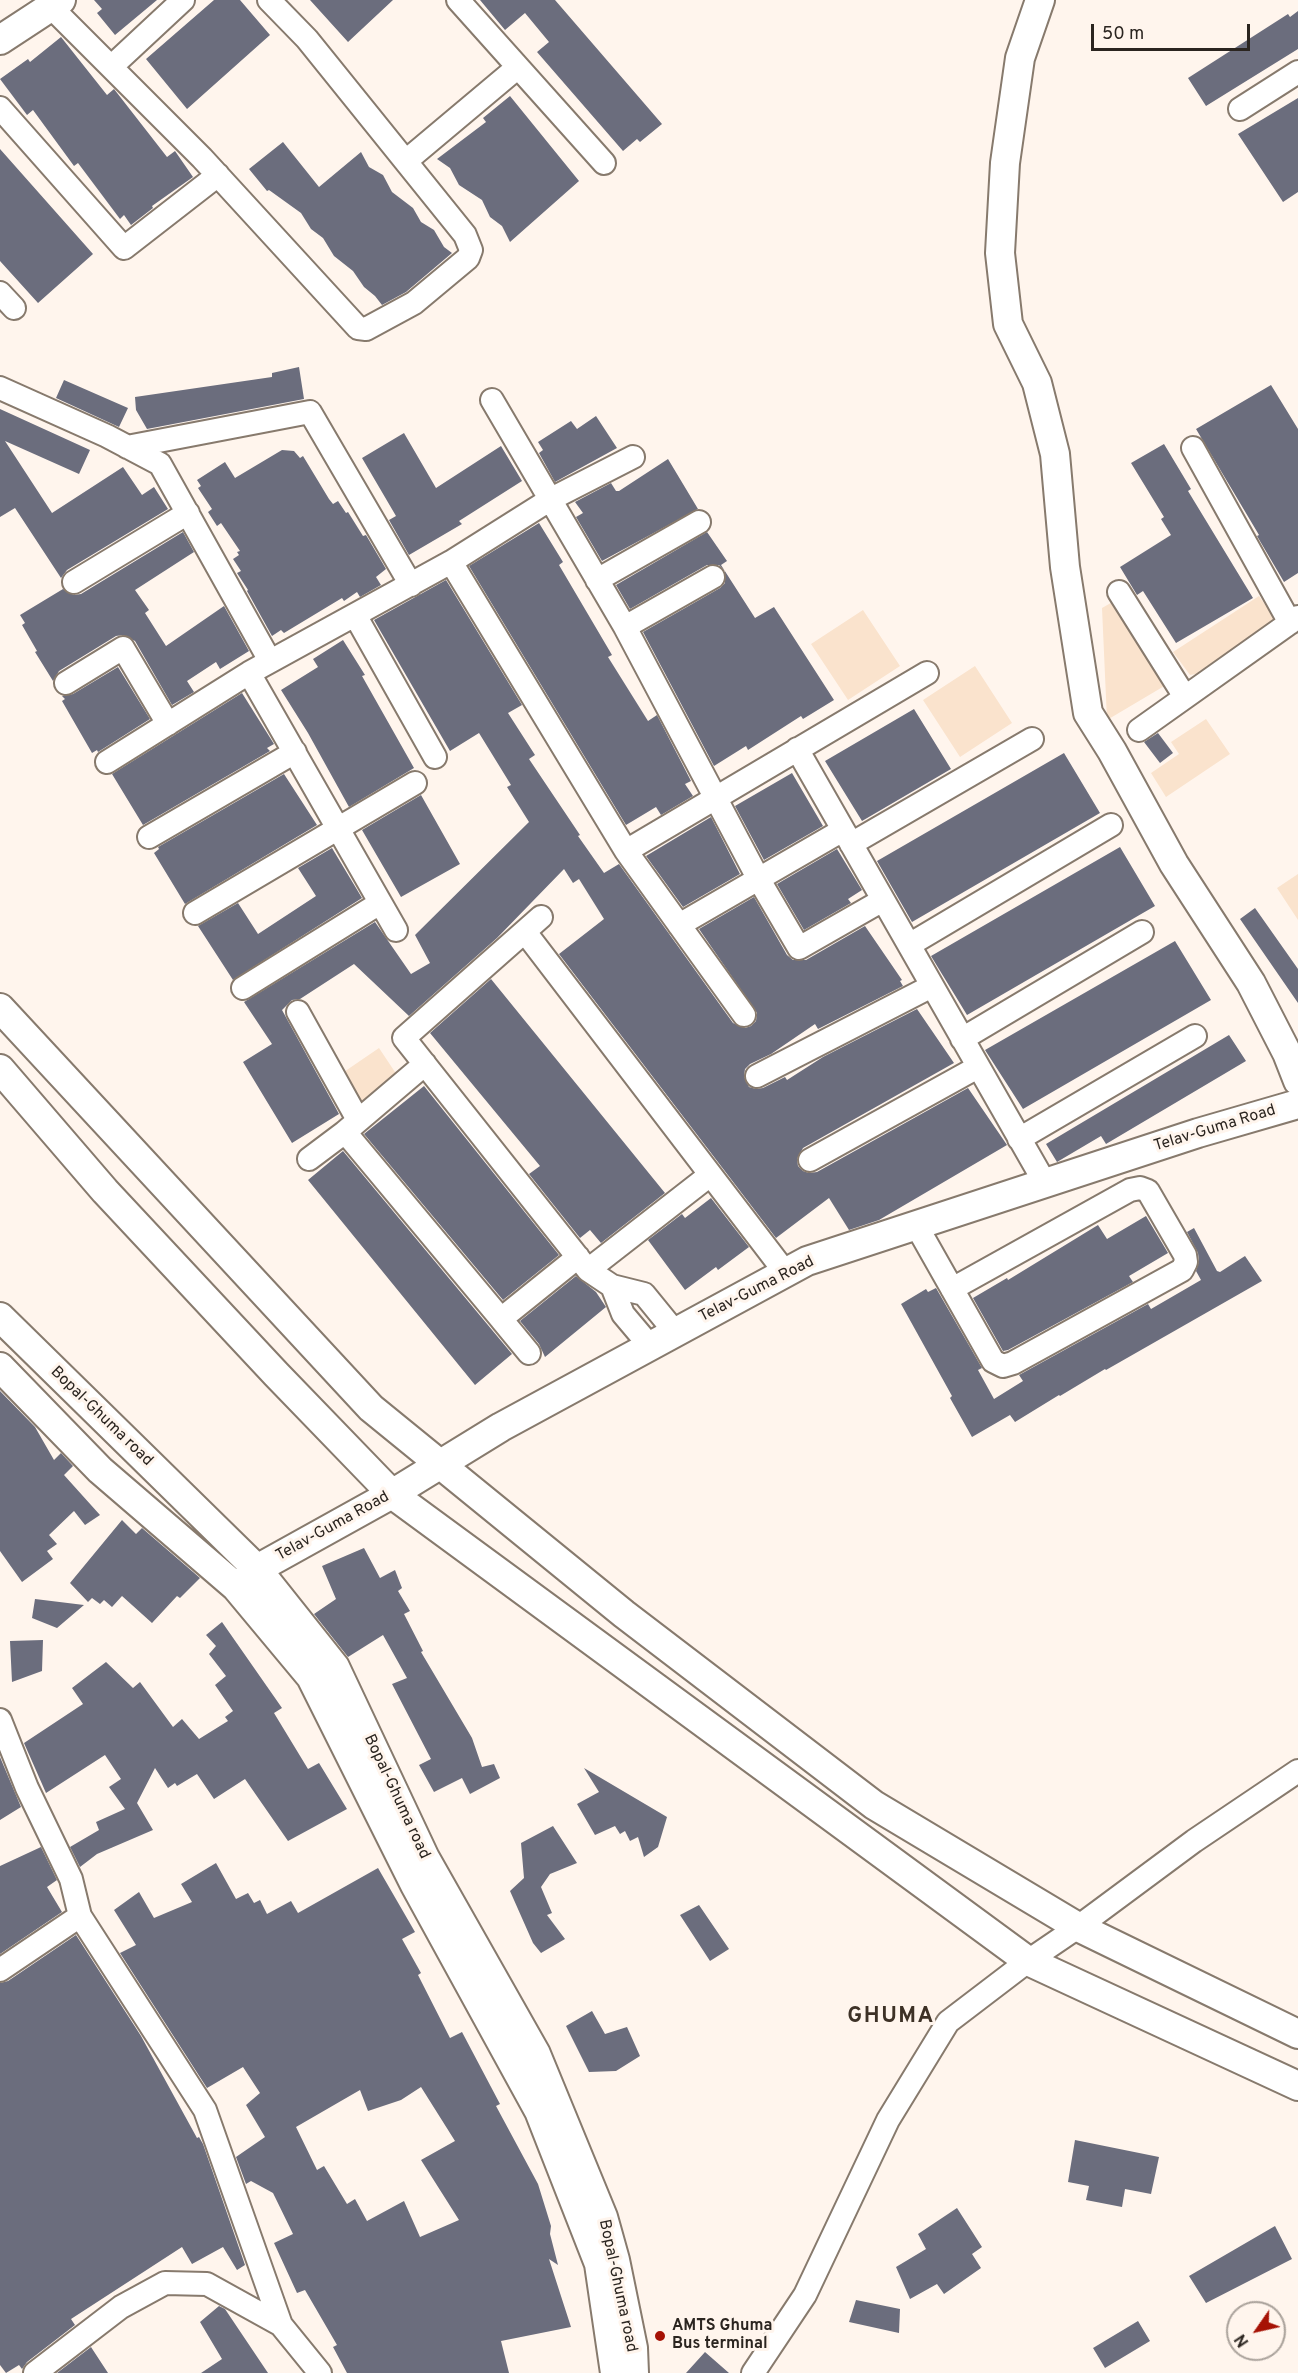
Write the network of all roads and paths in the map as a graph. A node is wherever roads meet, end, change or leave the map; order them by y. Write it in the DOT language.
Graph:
graph roads {
  1 [pos="183,0"];
  2 [pos="269,0"];
  3 [pos="458,0"];
  4 [pos="1040,0"];
  5 [pos="56,3"];
  6 [pos="0,40"];
  7 [pos="111,67"];
  8 [pos="518,67"];
  9 [pos="1298,72"];
  10 [pos="0,108"];
  11 [pos="1240,109"];
  12 [pos="406,161"];
  13 [pos="604,163"];
  14 [pos="218,175"];
  15 [pos="0,387"];
  16 [pos="492,399"];
  17 [pos="127,447"];
  18 [pos="1193,448"];
  19 [pos="633,457"];
  20 [pos="551,499"];
  21 [pos="188,513"];
  22 [pos="699,522"];
  23 [pos="451,562"];
  24 [pos="713,577"];
  25 [pos="597,580"];
  26 [pos="74,582"];
  27 [pos="411,585"];
  28 [pos="1119,592"];
  29 [pos="355,615"];
  30 [pos="1294,620"];
  31 [pos="625,627"];
  32 [pos="270,661"];
  33 [pos="249,672"];
  34 [pos="927,673"];
  35 [pos="66,683"];
  36 [pos="1185,697"];
  37 [pos="168,724"];
  38 [pos="1138,730"];
  39 [pos="1032,739"];
  40 [pos="797,749"];
  41 [pos="295,752"];
  42 [pos="435,757"];
  43 [pos="107,762"];
  44 [pos="415,783"];
  45 [pos="716,798"];
  46 [pos="1111,825"];
  47 [pos="338,827"];
  48 [pos="149,837"];
  49 [pos="847,837"];
  50 [pos="626,851"];
  51 [pos="758,878"];
  52 [pos="883,900"];
  53 [pos="381,903"];
  54 [pos="195,913"];
  55 [pos="679,925"];
  56 [pos="396,930"];
  57 [pos="1142,932"];
  58 [pos="909,945"];
  59 [pos="932,986"];
  60 [pos="243,988"];
  61 [pos="0,1008"];
  62 [pos="298,1012"];
  63 [pos="744,1016"];
  64 [pos="1195,1036"];
  65 [pos="962,1039"];
  66 [pos="425,1064"];
  67 [pos="978,1066"];
  68 [pos="0,1068"];
  69 [pos="757,1077"];
  70 [pos="1298,1081"];
  71 [pos="1298,1104"];
  72 [pos="352,1126"];
  73 [pos="1019,1139"];
  74 [pos="309,1159"];
  75 [pos="810,1160"];
  76 [pos="710,1175"];
  77 [pos="1045,1183"];
  78 [pos="916,1225"];
  79 [pos="583,1263"];
  80 [pos="785,1272"];
  81 [pos="612,1286"];
  82 [pos="952,1289"];
  83 [pos="0,1317"];
  84 [pos="501,1318"];
  85 [pos="675,1332"];
  86 [pos="650,1346"];
  87 [pos="529,1353"];
  88 [pos="0,1367"];
  89 [pos="439,1465"];
  90 [pos="392,1494"];
  91 [pos="258,1569"];
  92 [pos="236,1587"];
  93 [pos="0,1720"];
  94 [pos="1298,1771"];
  95 [pos="80,1916"];
  96 [pos="1078,1927"];
  97 [pos="1028,1961"];
  98 [pos="0,1970"];
  99 [pos="1298,2034"];
  100 [pos="1298,2086"];
  101 [pos="607,2262"];
  102 [pos="281,2325"];
  103 [pos="35,2373"];
  104 [pos="320,2373"];
  105 [pos="615,2373"];
  106 [pos="634,2373"];
  107 [pos="753,2373"];
  1 -- 7 [label="street"];
  2 -- 12 [label="street"];
  3 -- 8 [label="street"];
  4 -- 70 [label="street"];
  5 -- 6 [label="street"];
  5 -- 7 [label="street"];
  7 -- 14 [label="street"];
  8 -- 12 [label="street"];
  8 -- 13 [label="street"];
  9 -- 11 [label="street"];
  10 -- 14 [label="street"];
  12 -- 14 [label="street"];
  15 -- 17 [label="street"];
  16 -- 20 [label="street"];
  17 -- 21 [label="street"];
  17 -- 27 [label="street"];
  18 -- 30 [label="street"];
  19 -- 20 [label="street"];
  20 -- 23 [label="street"];
  20 -- 25 [label="street"];
  21 -- 26 [label="street"];
  21 -- 32 [label="street"];
  22 -- 25 [label="street"];
  23 -- 27 [label="street"];
  23 -- 50 [label="street"];
  24 -- 31 [label="street"];
  25 -- 31 [label="street"];
  27 -- 29 [label="street"];
  28 -- 36 [label="street"];
  29 -- 32 [label="street"];
  29 -- 42 [label="street"];
  30 -- 36 [label="street"];
  31 -- 45 [label="street"];
  32 -- 33 [label="street"];
  33 -- 37 [label="street"];
  33 -- 41 [label="street"];
  34 -- 40 [label="street"];
  35 -- 37 [label="street"];
  36 -- 38 [label="street"];
  37 -- 43 [label="street"];
  39 -- 49 [label="street"];
  40 -- 45 [label="street"];
  40 -- 49 [label="street"];
  41 -- 47 [label="street"];
  41 -- 48 [label="street"];
  44 -- 47 [label="street"];
  45 -- 50 [label="street"];
  45 -- 51 [label="street"];
  46 -- 58 [label="street"];
  47 -- 53 [label="street"];
  47 -- 54 [label="street"];
  49 -- 51 [label="street"];
  49 -- 52 [label="street"];
  50 -- 55 [label="street"];
  51 -- 52 [label="street"];
  51 -- 55 [label="street"];
  52 -- 58 [label="street"];
  53 -- 56 [label="street"];
  53 -- 60 [label="street"];
  55 -- 63 [label="street"];
  57 -- 65 [label="street"];
  58 -- 59 [label="street"];
  59 -- 65 [label="street"];
  59 -- 69 [label="street"];
  61 -- 89 [label="street"];
  62 -- 72 [label="street"];
  64 -- 73 [label="street"];
  65 -- 67 [label="street"];
  66 -- 72 [label="street"];
  66 -- 76 [label="street"];
  66 -- 79 [label="street"];
  67 -- 73 [label="street"];
  67 -- 75 [label="street"];
  68 -- 90 [label="street"];
  71 -- 77 [label="street, Telav-Guma Road"];
  72 -- 74 [label="street"];
  72 -- 84 [label="street"];
  73 -- 77 [label="street"];
  76 -- 79 [label="street"];
  76 -- 80 [label="street"];
  77 -- 78 [label="street, Telav-Guma Road"];
  78 -- 80 [label="street, Telav-Guma Road"];
  78 -- 82 [label="street"];
  79 -- 81 [label="street"];
  79 -- 84 [label="street"];
  80 -- 85 [label="street, Telav-Guma Road"];
  81 -- 85 [label="street"];
  81 -- 86 [label="street"];
  82 -- 82 [label="street"];
  83 -- 91 [label="street, Bopal-Ghuma road"];
  84 -- 87 [label="street"];
  85 -- 86 [label="street, Telav-Guma Road"];
  86 -- 89 [label="street, Telav-Guma Road"];
  88 -- 92 [label="street"];
  89 -- 90 [label="street, Telav-Guma Road"];
  89 -- 96 [label="street"];
  90 -- 91 [label="street, Telav-Guma Road"];
  90 -- 97 [label="street"];
  91 -- 92 [label="street, Telav-Guma Road"];
  91 -- 101 [label="street, Bopal-Ghuma road"];
  92 -- 101 [label="street"];
  93 -- 95 [label="street"];
  94 -- 96 [label="street"];
  95 -- 98 [label="street"];
  95 -- 102 [label="street"];
  96 -- 97 [label="street"];
  96 -- 99 [label="street"];
  97 -- 100 [label="street"];
  97 -- 107 [label="street"];
  101 -- 105 [label="street"];
  101 -- 106 [label="street, Bopal-Ghuma road"];
  102 -- 103 [label="street"];
  102 -- 104 [label="street"];
}
